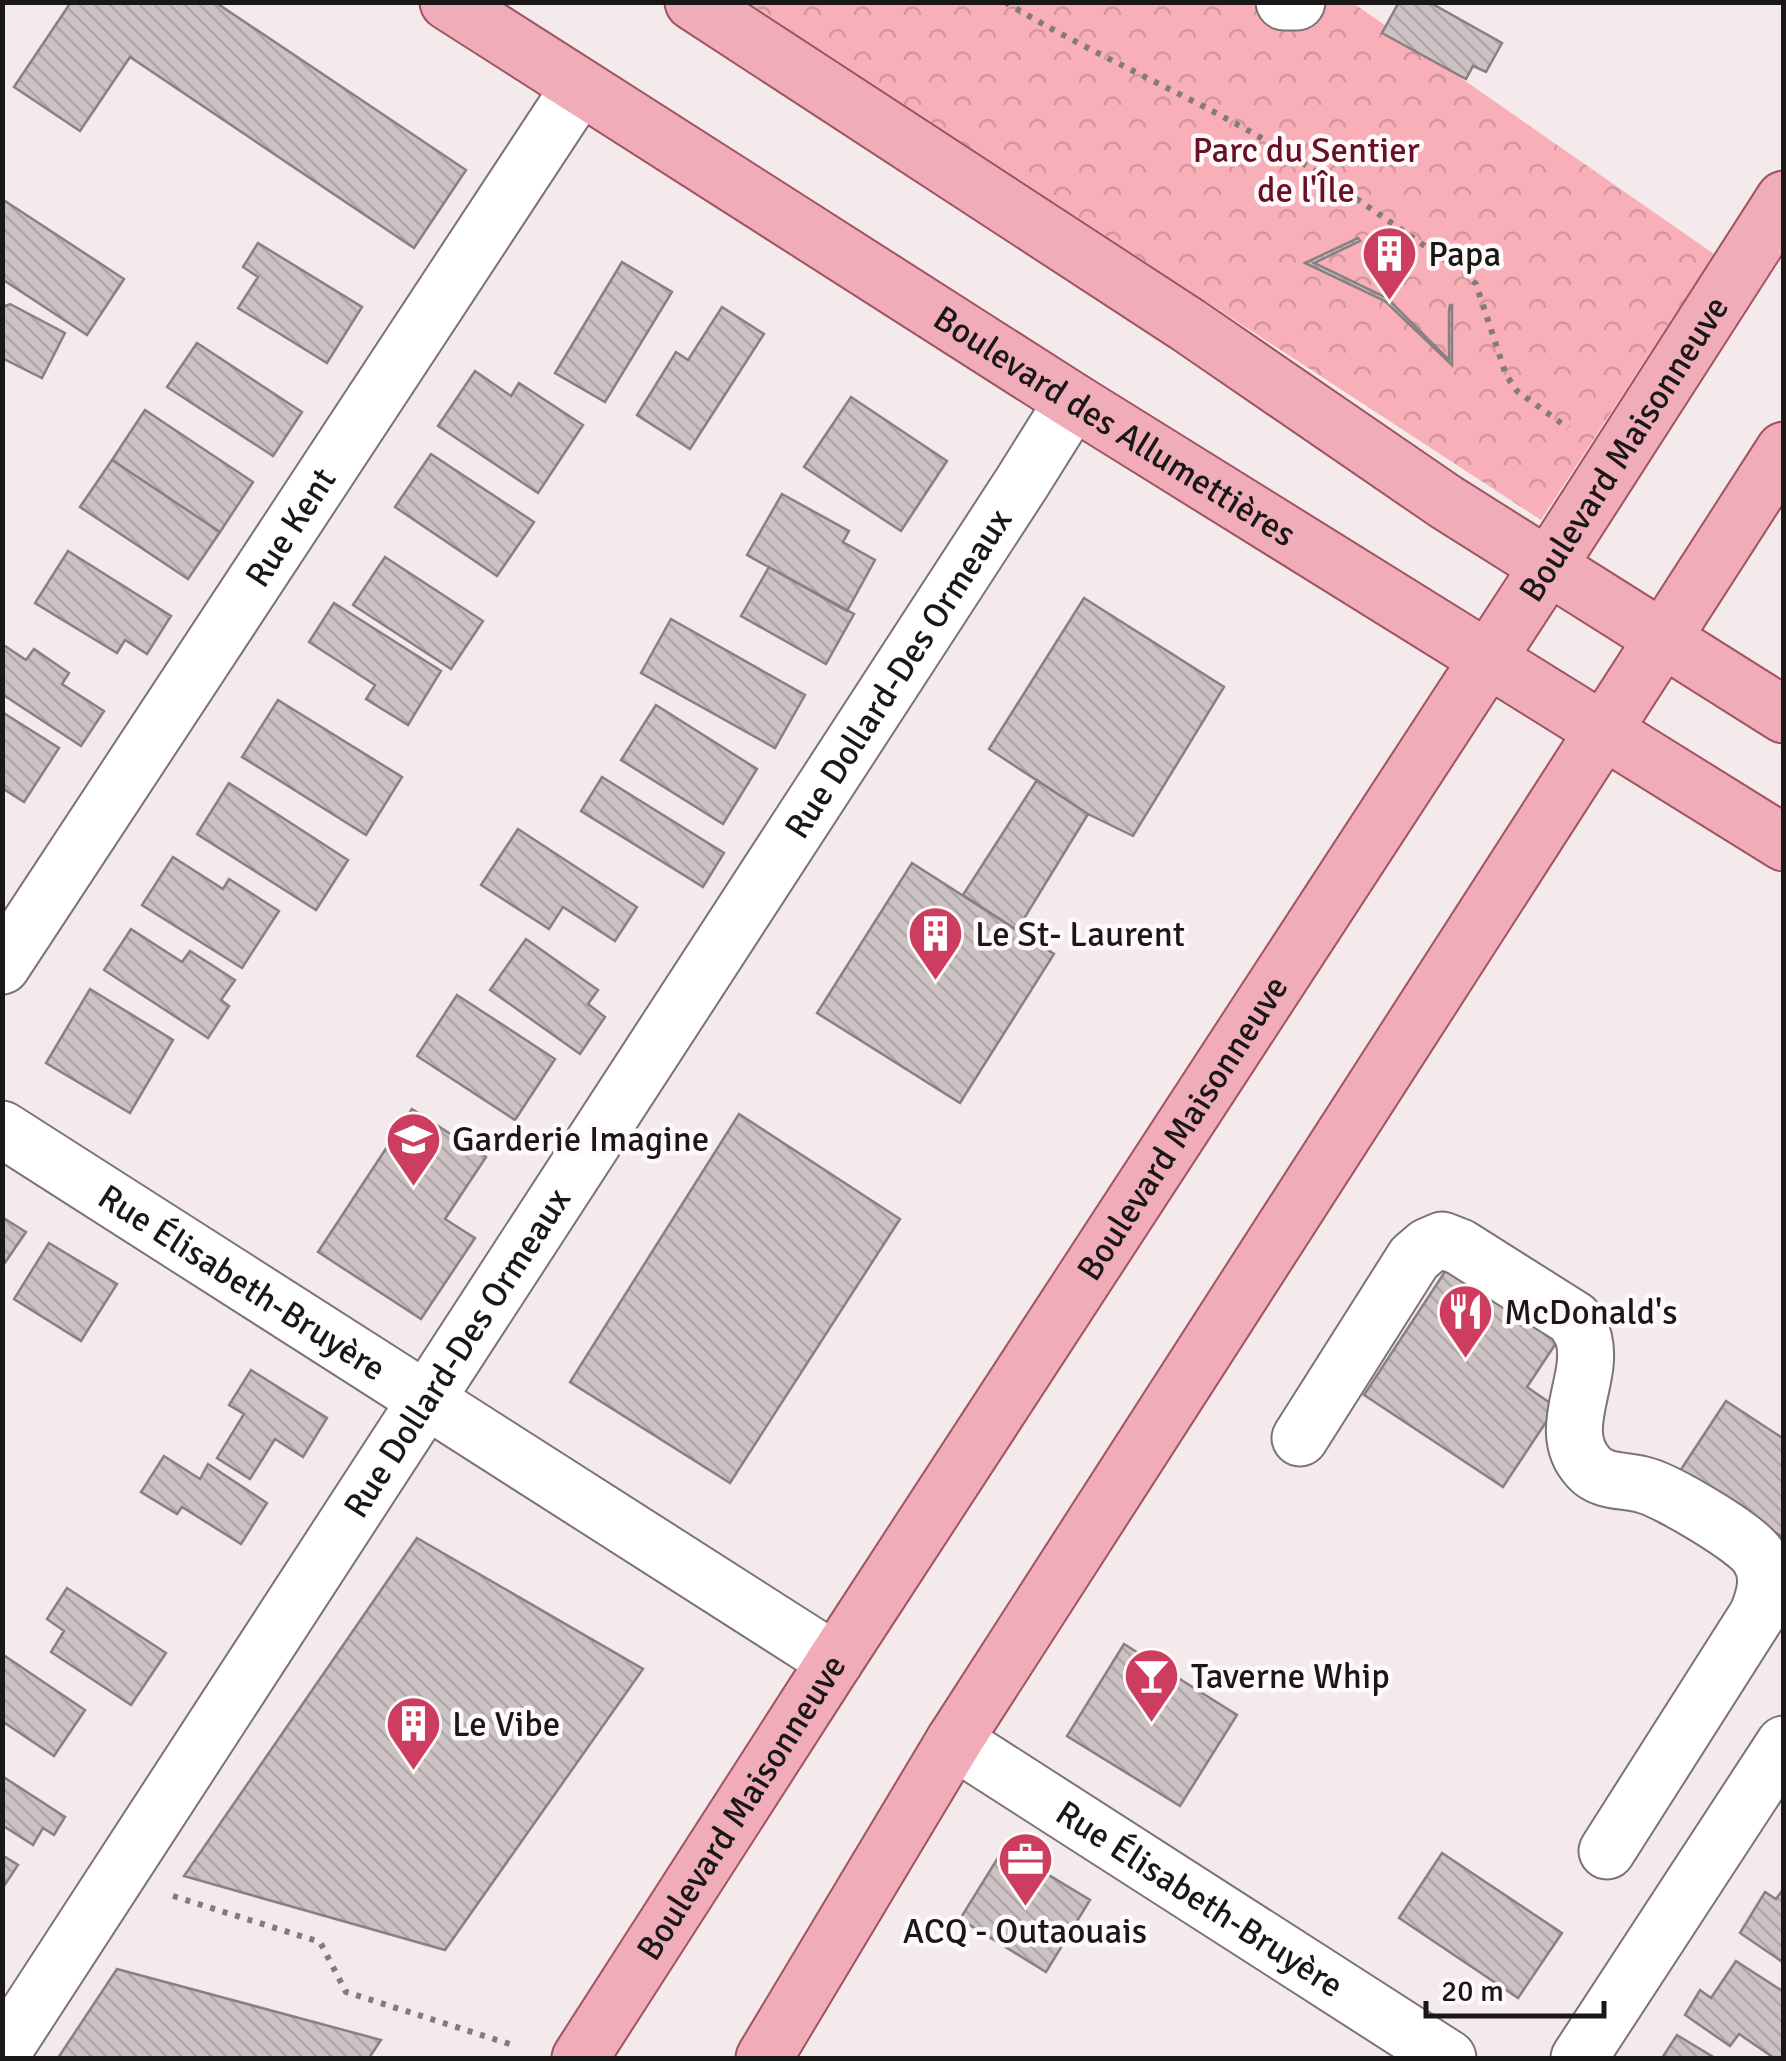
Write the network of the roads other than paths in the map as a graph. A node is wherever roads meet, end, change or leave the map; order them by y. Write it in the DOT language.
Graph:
graph roads {
  1 [pos="448,2"];
  2 [pos="693,2"];
  3 [pos="1284,2"];
  4 [pos="1297,2"];
  5 [pos="579,88"];
  6 [pos="1784,200"];
  7 [pos="1073,401"];
  8 [pos="1784,450"];
  9 [pos="1549,566"];
  10 [pos="1662,638"];
  11 [pos="1489,658"];
  12 [pos="1784,715"];
  13 [pos="1602,730"];
  14 [pos="1784,843"];
  15 [pos="2,966"];
  16 [pos="2,1129"];
  17 [pos="426,1402"];
  18 [pos="1300,1438"];
  19 [pos="835,1661"];
  20 [pos="954,1741"];
  21 [pos="1784,1744"];
  22 [pos="1607,1851"];
  23 [pos="2,2053"];
  24 [pos="580,2058"];
  25 [pos="764,2058"];
  26 [pos="1448,2058"];
  27 [pos="1580,2058"];
  1 -- 5 [label="main road, Boulevard des Allumettières"];
  2 -- 9 [label="main road"];
  3 -- 4 [label="street"];
  5 -- 7 [label="main road, Boulevard des Allumettières"];
  5 -- 15 [label="street, Rue Kent"];
  6 -- 9 [label="main road, Boulevard Maisonneuve"];
  7 -- 11 [label="main road, Boulevard des Allumettières"];
  7 -- 17 [label="street, Rue Dollard-Des Ormeaux"];
  8 -- 10 [label="main road"];
  9 -- 10 [label="main road"];
  9 -- 11 [label="main road, Boulevard Maisonneuve"];
  10 -- 12 [label="main road"];
  10 -- 13 [label="main road"];
  11 -- 13 [label="main road, Boulevard des Allumettières"];
  11 -- 19 [label="main road, Boulevard Maisonneuve"];
  13 -- 14 [label="main road, Boulevard des Allumettières"];
  13 -- 20 [label="main road"];
  16 -- 17 [label="street, Rue Élisabeth-Bruyère"];
  17 -- 19 [label="street, Rue Élisabeth-Bruyère"];
  17 -- 23 [label="street, Rue Dollard-Des Ormeaux"];
  18 -- 22 [label="street"];
  19 -- 24 [label="main road, Boulevard Maisonneuve"];
  20 -- 25 [label="main road"];
  20 -- 26 [label="street, Rue Élisabeth-Bruyère"];
  21 -- 27 [label="street"];
}
